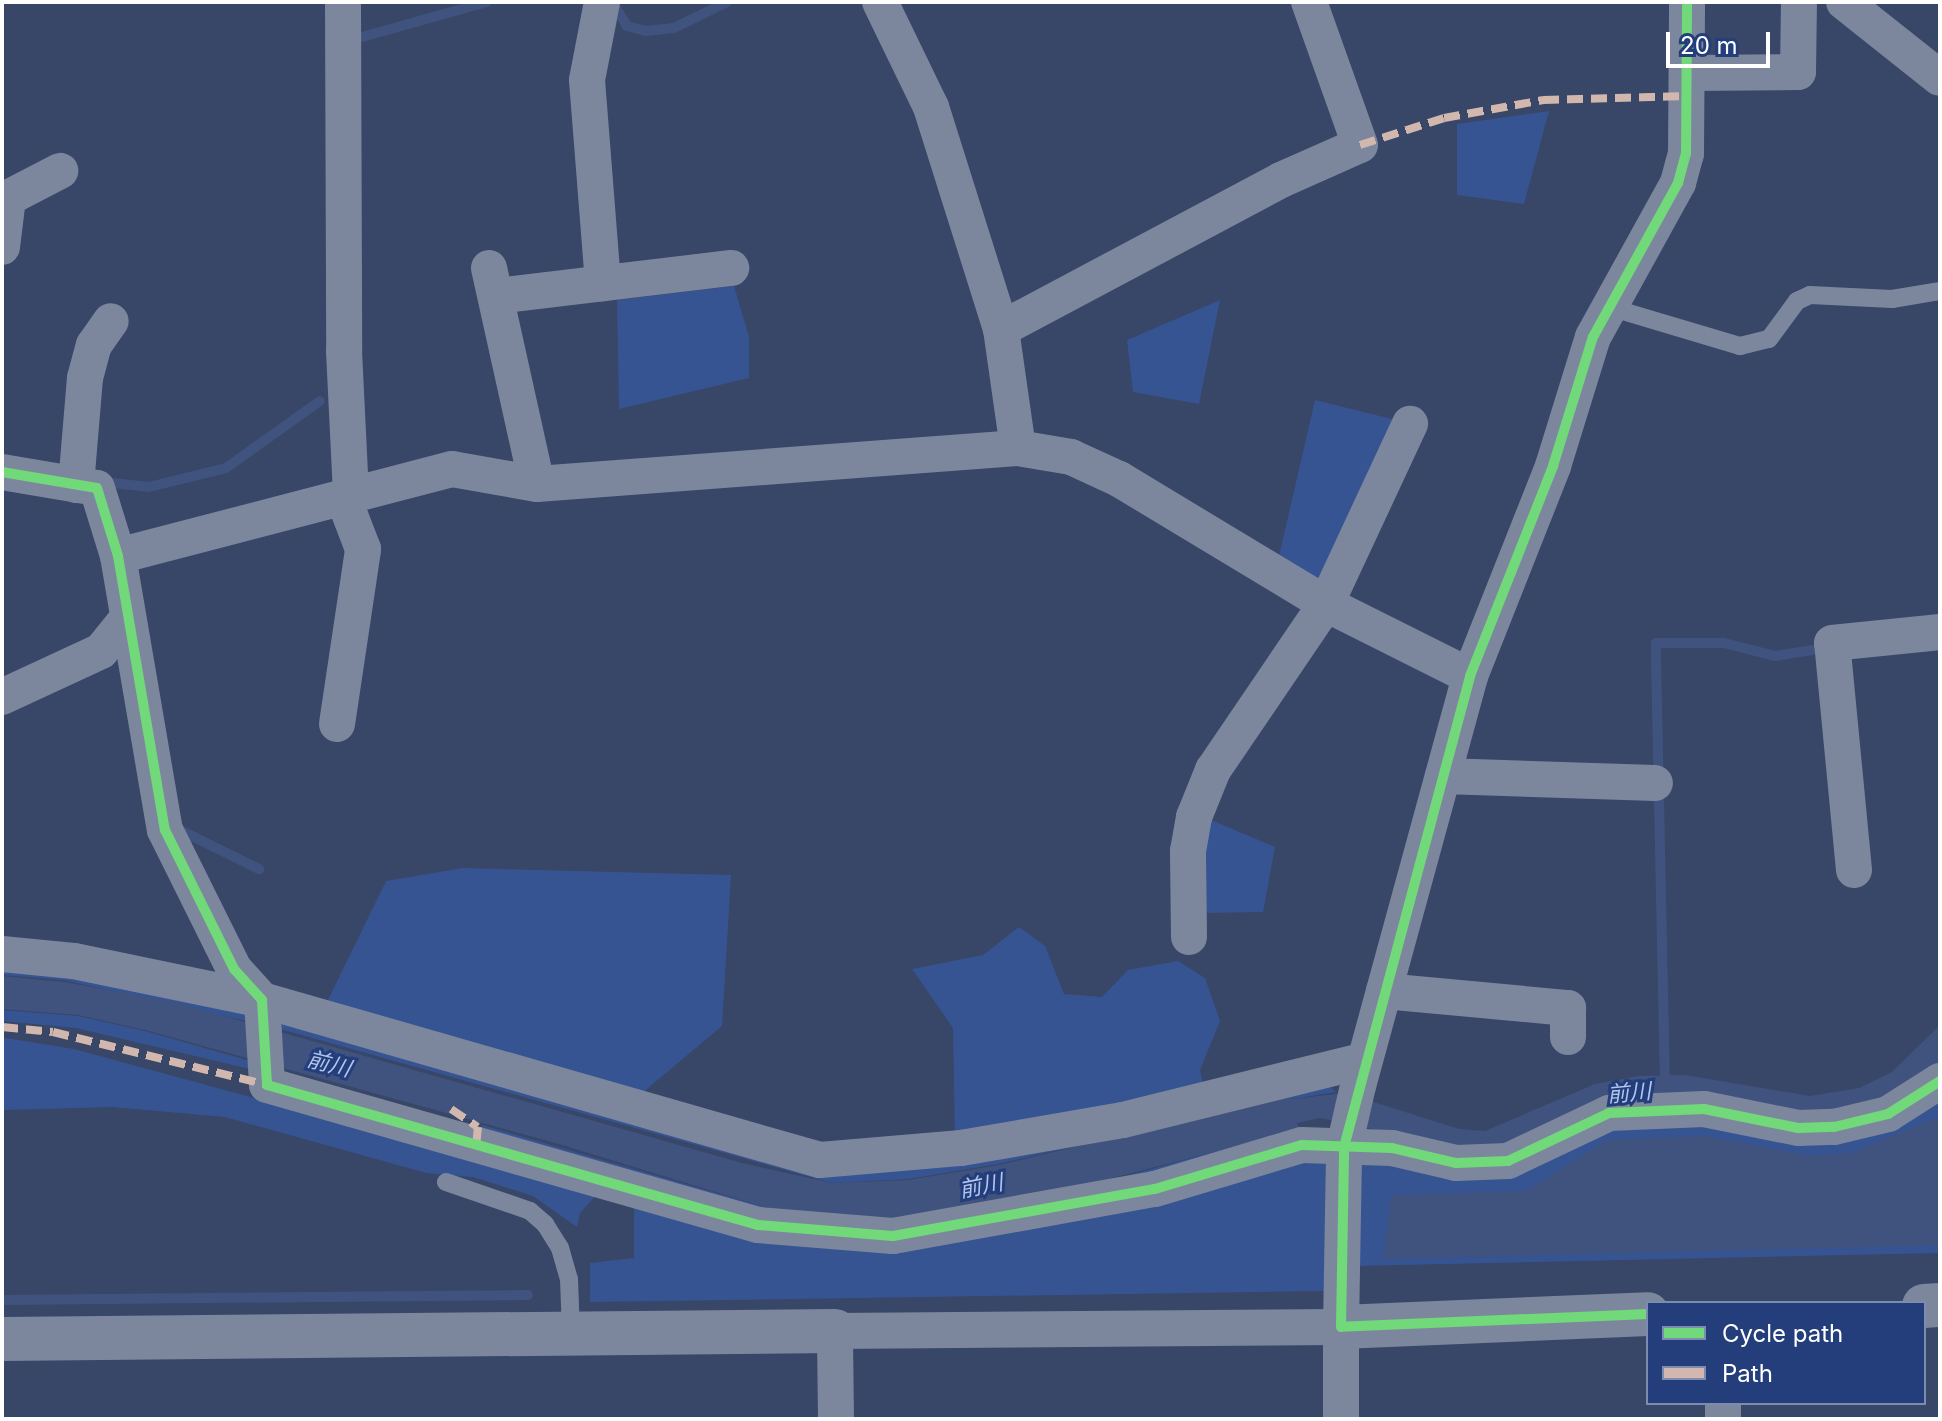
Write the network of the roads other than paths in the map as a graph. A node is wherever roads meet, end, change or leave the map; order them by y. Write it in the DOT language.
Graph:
graph roads {
  1 [pos="343,2"];
  2 [pos="602,2"];
  3 [pos="880,2"];
  4 [pos="1309,2"];
  5 [pos="1687,2"];
  6 [pos="1799,2"];
  7 [pos="1844,2"];
  8 [pos="1689,73"];
  9 [pos="1940,78"];
  10 [pos="60,171"];
  11 [pos="2,247"];
  12 [pos="731,268"];
  13 [pos="603,283"];
  14 [pos="1940,291"];
  15 [pos="1609,307"];
  16 [pos="111,321"];
  17 [pos="1001,329"];
  18 [pos="1410,424"];
  19 [pos="1018,448"];
  20 [pos="2,472"];
  21 [pos="537,484"];
  22 [pos="76,485"];
  23 [pos="347,496"];
  24 [pos="118,556"];
  25 [pos="1326,604"];
  26 [pos="127,619"];
  27 [pos="1940,632"];
  28 [pos="1470,676"];
  29 [pos="2,697"];
  30 [pos="337,724"];
  31 [pos="1443,776"];
  32 [pos="1655,783"];
  33 [pos="1854,870"];
  34 [pos="1189,937"];
  35 [pos="2,954"];
  36 [pos="1384,991"];
  37 [pos="263,1013"];
  38 [pos="1568,1037"];
  39 [pos="1365,1060"];
  40 [pos="1940,1081"];
  41 [pos="1349,1123"];
  42 [pos="446,1182"];
  43 [pos="1646,1314"];
  44 [pos="1341,1327"];
  45 [pos="835,1331"];
  46 [pos="571,1334"];
  47 [pos="2,1339"];
  48 [pos="836,1419"];
  49 [pos="1341,1419"];
  1 -- 23 [label="street"];
  2 -- 13 [label="street"];
  3 -- 17 [label="street"];
  4 -- 17 [label="street"];
  5 -- 8 [label="street"];
  6 -- 8 [label="street"];
  7 -- 9 [label="street"];
  8 -- 15 [label="street"];
  10 -- 11 [label="street"];
  12 -- 13 [label="street"];
  13 -- 21 [label="street"];
  14 -- 15 [label="lane"];
  15 -- 28 [label="street"];
  16 -- 22 [label="street"];
  17 -- 19 [label="street"];
  18 -- 25 [label="street"];
  19 -- 21 [label="street"];
  19 -- 25 [label="street"];
  20 -- 22 [label="street"];
  21 -- 23 [label="street"];
  22 -- 24 [label="street"];
  23 -- 24 [label="street"];
  23 -- 30 [label="street"];
  24 -- 26 [label="street"];
  25 -- 28 [label="street"];
  25 -- 34 [label="street"];
  26 -- 29 [label="street"];
  26 -- 37 [label="street"];
  27 -- 33 [label="street"];
  28 -- 31 [label="street"];
  31 -- 32 [label="street"];
  31 -- 36 [label="street"];
  35 -- 37 [label="street"];
  36 -- 38 [label="street"];
  36 -- 39 [label="street"];
  37 -- 39 [label="street"];
  37 -- 41 [label="street"];
  39 -- 41 [label="street"];
  40 -- 41 [label="street"];
  41 -- 44 [label="street"];
  42 -- 46 [label="lane"];
  43 -- 44 [label="street"];
  44 -- 45 [label="street"];
  44 -- 49 [label="street"];
  45 -- 46 [label="street"];
  45 -- 48 [label="street"];
  46 -- 47 [label="street"];
}
